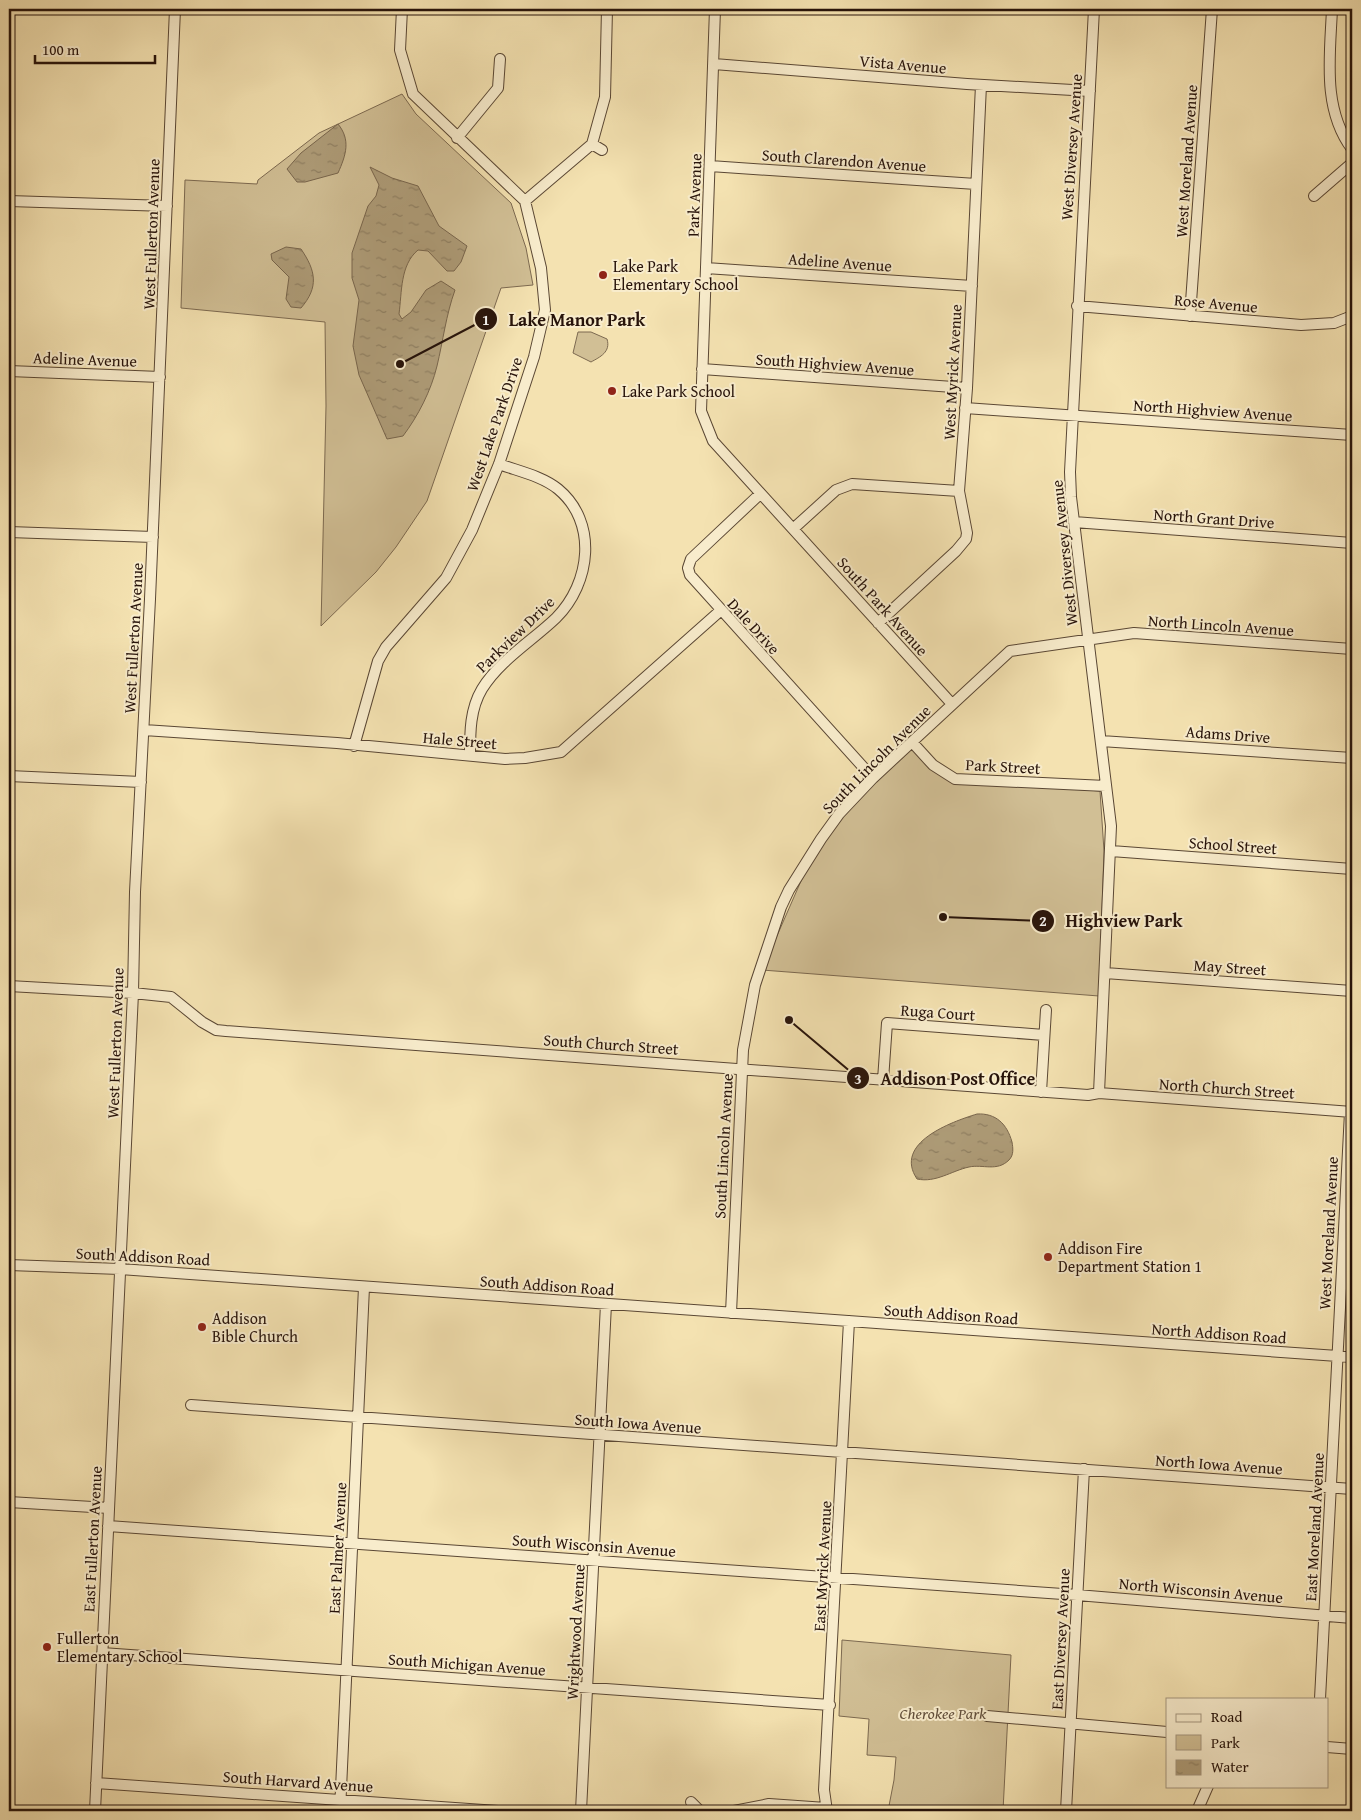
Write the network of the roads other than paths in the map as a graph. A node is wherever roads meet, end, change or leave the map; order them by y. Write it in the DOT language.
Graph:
graph roads {
  1 [pos="175,9"];
  2 [pos="402,9"];
  3 [pos="607,9"];
  4 [pos="715,9"];
  5 [pos="1094,9"];
  6 [pos="1212,9"];
  7 [pos="1332,9"];
  8 [pos="500,59"];
  9 [pos="714,64"];
  10 [pos="981,84"];
  11 [pos="1090,91"];
  12 [pos="457,138"];
  13 [pos="592,144"];
  14 [pos="1352,149"];
  15 [pos="602,150"];
  16 [pos="1352,162"];
  17 [pos="710,166"];
  18 [pos="976,184"];
  19 [pos="1314,196"];
  20 [pos="9,201"];
  21 [pos="525,202"];
  22 [pos="167,206"];
  23 [pos="706,268"];
  24 [pos="972,286"];
  25 [pos="1077,306"];
  26 [pos="1190,316"];
  27 [pos="1352,316"];
  28 [pos="702,369"];
  29 [pos="9,371"];
  30 [pos="160,377"];
  31 [pos="966,388"];
  32 [pos="965,408"];
  33 [pos="1072,416"];
  34 [pos="1352,435"];
  35 [pos="499,464"];
  36 [pos="959,491"];
  37 [pos="760,494"];
  38 [pos="1074,522"];
  39 [pos="792,530"];
  40 [pos="9,532"];
  41 [pos="153,537"];
  42 [pos="1352,543"];
  43 [pos="720,611"];
  44 [pos="878,623"];
  45 [pos="1088,639"];
  46 [pos="1352,649"];
  47 [pos="952,704"];
  48 [pos="144,730"];
  49 [pos="1101,741"];
  50 [pos="912,742"];
  51 [pos="354,746"];
  52 [pos="470,755"];
  53 [pos="1352,758"];
  54 [pos="9,776"];
  55 [pos="873,778"];
  56 [pos="141,782"];
  57 [pos="1106,786"];
  58 [pos="1111,851"];
  59 [pos="1352,869"];
  60 [pos="1106,973"];
  61 [pos="9,986"];
  62 [pos="1352,991"];
  63 [pos="133,992"];
  64 [pos="1046,1010"];
  65 [pos="1044,1035"];
  66 [pos="742,1069"];
  67 [pos="883,1080"];
  68 [pos="1041,1092"];
  69 [pos="1099,1094"];
  70 [pos="1351,1112"];
  71 [pos="9,1265"];
  72 [pos="120,1269"];
  73 [pos="364,1286"];
  74 [pos="606,1304"];
  75 [pos="730,1313"];
  76 [pos="848,1321"];
  77 [pos="1083,1338"];
  78 [pos="1338,1356"];
  79 [pos="1352,1357"];
  80 [pos="191,1405"];
  81 [pos="359,1416"];
  82 [pos="600,1436"];
  83 [pos="842,1451"];
  84 [pos="1084,1469"];
  85 [pos="1332,1487"];
  86 [pos="1352,1489"];
  87 [pos="9,1502"];
  88 [pos="109,1508"];
  89 [pos="108,1526"];
  90 [pos="352,1542"];
  91 [pos="594,1560"];
  92 [pos="837,1578"];
  93 [pos="1077,1595"];
  94 [pos="1324,1616"];
  95 [pos="1352,1618"];
  96 [pos="102,1653"];
  97 [pos="346,1670"];
  98 [pos="587,1688"];
  99 [pos="1320,1698"];
  100 [pos="830,1705"];
  101 [pos="987,1716"];
  102 [pos="1071,1724"];
  103 [pos="1166,1732"];
  104 [pos="1328,1747"];
  105 [pos="1352,1749"];
  106 [pos="96,1783"];
  107 [pos="1207,1788"];
  108 [pos="340,1799"];
  109 [pos="691,1802"];
  110 [pos="826,1810"];
  111 [pos="95,1811"];
  112 [pos="340,1811"];
  113 [pos="498,1811"];
  114 [pos="582,1811"];
  115 [pos="700,1811"];
  116 [pos="734,1811"];
  117 [pos="1066,1811"];
  118 [pos="1197,1811"];
  1 -- 22 [label="street, West Fullerton Avenue"];
  2 -- 12 [label="street"];
  3 -- 13 [label="street"];
  4 -- 9 [label="street, Park Avenue"];
  5 -- 11 [label="street, West Diversey Avenue"];
  6 -- 26 [label="street, West Moreland Avenue"];
  7 -- 14 [label="street"];
  8 -- 12 [label="street"];
  9 -- 10 [label="street, Vista Avenue"];
  9 -- 17 [label="street, Park Avenue"];
  10 -- 11 [label="street, Vista Avenue"];
  10 -- 18 [label="street, West Myrick Avenue"];
  11 -- 25 [label="street, West Diversey Avenue"];
  12 -- 21 [label="street"];
  13 -- 15 [label="street"];
  13 -- 21 [label="street"];
  16 -- 19 [label="street"];
  17 -- 18 [label="street, South Clarendon Avenue"];
  17 -- 23 [label="street, Park Avenue"];
  18 -- 24 [label="street, West Myrick Avenue"];
  20 -- 22 [label="street"];
  21 -- 35 [label="street, West Lake Park Drive"];
  22 -- 30 [label="street, West Fullerton Avenue"];
  23 -- 24 [label="street, Adeline Avenue"];
  23 -- 28 [label="street, Park Avenue"];
  24 -- 31 [label="street, West Myrick Avenue"];
  25 -- 26 [label="street, Rose Avenue"];
  25 -- 33 [label="street, West Diversey Avenue"];
  26 -- 27 [label="street, Rose Avenue"];
  28 -- 31 [label="street, South Highview Avenue"];
  28 -- 37 [label="street, Park Avenue"];
  29 -- 30 [label="street, Adeline Avenue"];
  30 -- 41 [label="street, West Fullerton Avenue"];
  31 -- 32 [label="street, West Myrick Avenue"];
  32 -- 33 [label="street"];
  32 -- 36 [label="street, West Myrick Avenue"];
  33 -- 34 [label="street, North Highview Avenue"];
  33 -- 38 [label="street, West Diversey Avenue"];
  35 -- 51 [label="street, West Lake Park Drive"];
  35 -- 52 [label="street, Parkview Drive"];
  36 -- 39 [label="street"];
  36 -- 44 [label="street, West Myrick Avenue"];
  37 -- 39 [label="street, Park Avenue"];
  37 -- 43 [label="street, Dale Drive"];
  38 -- 42 [label="street, North Grant Drive"];
  38 -- 45 [label="street, West Diversey Avenue"];
  39 -- 44 [label="street, South Park Avenue"];
  40 -- 41 [label="street"];
  41 -- 48 [label="street, West Fullerton Avenue"];
  43 -- 52 [label="street, Hale Street"];
  43 -- 55 [label="street, Dale Drive"];
  44 -- 47 [label="street, South Park Avenue"];
  45 -- 46 [label="street, North Lincoln Avenue"];
  45 -- 47 [label="street, South Lincoln Avenue"];
  45 -- 49 [label="street, West Diversey Avenue"];
  47 -- 50 [label="street, South Lincoln Avenue"];
  48 -- 51 [label="street, Hale Street"];
  48 -- 56 [label="street, West Fullerton Avenue"];
  49 -- 53 [label="street, Adams Drive"];
  49 -- 57 [label="street, West Diversey Avenue"];
  50 -- 55 [label="street, South Lincoln Avenue"];
  50 -- 57 [label="street, Park Street"];
  51 -- 52 [label="street, Hale Street"];
  54 -- 56 [label="street"];
  55 -- 66 [label="street, South Lincoln Avenue"];
  56 -- 63 [label="street, West Fullerton Avenue"];
  57 -- 58 [label="street, West Diversey Avenue"];
  58 -- 59 [label="street, School Street"];
  58 -- 60 [label="street, West Diversey Avenue"];
  60 -- 62 [label="street, May Street"];
  60 -- 69 [label="street, West Diversey Avenue"];
  61 -- 63 [label="street, South Church Street"];
  63 -- 66 [label="street, South Church Street"];
  63 -- 72 [label="street, West Fullerton Avenue"];
  64 -- 65 [label="street"];
  65 -- 67 [label="street, Ruga Court"];
  65 -- 68 [label="street"];
  66 -- 67 [label="street, South Church Street"];
  66 -- 75 [label="street, South Lincoln Avenue"];
  67 -- 68 [label="street, South Church Street"];
  68 -- 69 [label="street, South Church Street"];
  69 -- 70 [label="street, North Church Street"];
  70 -- 78 [label="street, West Moreland Avenue"];
  71 -- 72 [label="street, South Addison Road"];
  72 -- 73 [label="street, South Addison Road"];
  72 -- 88 [label="street, East Fullerton Avenue"];
  73 -- 74 [label="street, South Addison Road"];
  73 -- 81 [label="street, East Palmer Avenue"];
  74 -- 75 [label="street, South Addison Road"];
  74 -- 82 [label="street, Wrightwood Avenue"];
  75 -- 76 [label="street, South Addison Road"];
  76 -- 77 [label="street, South Addison Road"];
  76 -- 83 [label="street, East Myrick Avenue"];
  77 -- 78 [label="street, North Addison Road"];
  78 -- 79 [label="street, North Addison Road"];
  78 -- 85 [label="street, East Moreland Avenue"];
  80 -- 81 [label="street, South Iowa Avenue"];
  81 -- 82 [label="street, South Iowa Avenue"];
  81 -- 90 [label="street, East Palmer Avenue"];
  82 -- 83 [label="street, South Iowa Avenue"];
  82 -- 91 [label="street, Wrightwood Avenue"];
  83 -- 84 [label="street, South Iowa Avenue"];
  83 -- 92 [label="street, East Myrick Avenue"];
  84 -- 85 [label="street, North Iowa Avenue"];
  84 -- 93 [label="street, East Diversey Avenue"];
  85 -- 86 [label="street, North Iowa Avenue"];
  85 -- 94 [label="street, East Moreland Avenue"];
  87 -- 88 [label="street"];
  88 -- 89 [label="street, East Fullerton Avenue"];
  89 -- 90 [label="street, South Wisconsin Avenue"];
  89 -- 96 [label="street, East Fullerton Avenue"];
  90 -- 91 [label="street, South Wisconsin Avenue"];
  90 -- 97 [label="street, East Palmer Avenue"];
  91 -- 92 [label="street, South Wisconsin Avenue"];
  91 -- 98 [label="street, Wrightwood Avenue"];
  92 -- 93 [label="street, South Wisconsin Avenue"];
  92 -- 100 [label="street, East Myrick Avenue"];
  93 -- 94 [label="street, North Wisconsin Avenue"];
  93 -- 102 [label="street, East Diversey Avenue"];
  94 -- 95 [label="street, North Wisconsin Avenue"];
  94 -- 99 [label="street, East Moreland Avenue"];
  96 -- 97 [label="street, South Michigan Avenue"];
  96 -- 106 [label="street, East Fullerton Avenue"];
  97 -- 98 [label="street, South Michigan Avenue"];
  97 -- 108 [label="street, East Palmer Avenue"];
  98 -- 100 [label="street, South Michigan Avenue"];
  98 -- 114 [label="street, Wrightwood Avenue"];
  100 -- 110 [label="street, East Myrick Avenue"];
  101 -- 102 [label="street"];
  102 -- 103 [label="street"];
  102 -- 117 [label="street, East Diversey Avenue"];
  104 -- 105 [label="street"];
  106 -- 108 [label="street, South Harvard Avenue"];
  106 -- 111 [label="street, East Fullerton Avenue"];
  107 -- 118 [label="street"];
  108 -- 112 [label="street, East Palmer Avenue"];
  108 -- 113 [label="street, South Harvard Avenue"];
  109 -- 115 [label="street"];
  110 -- 116 [label="street"];
}
